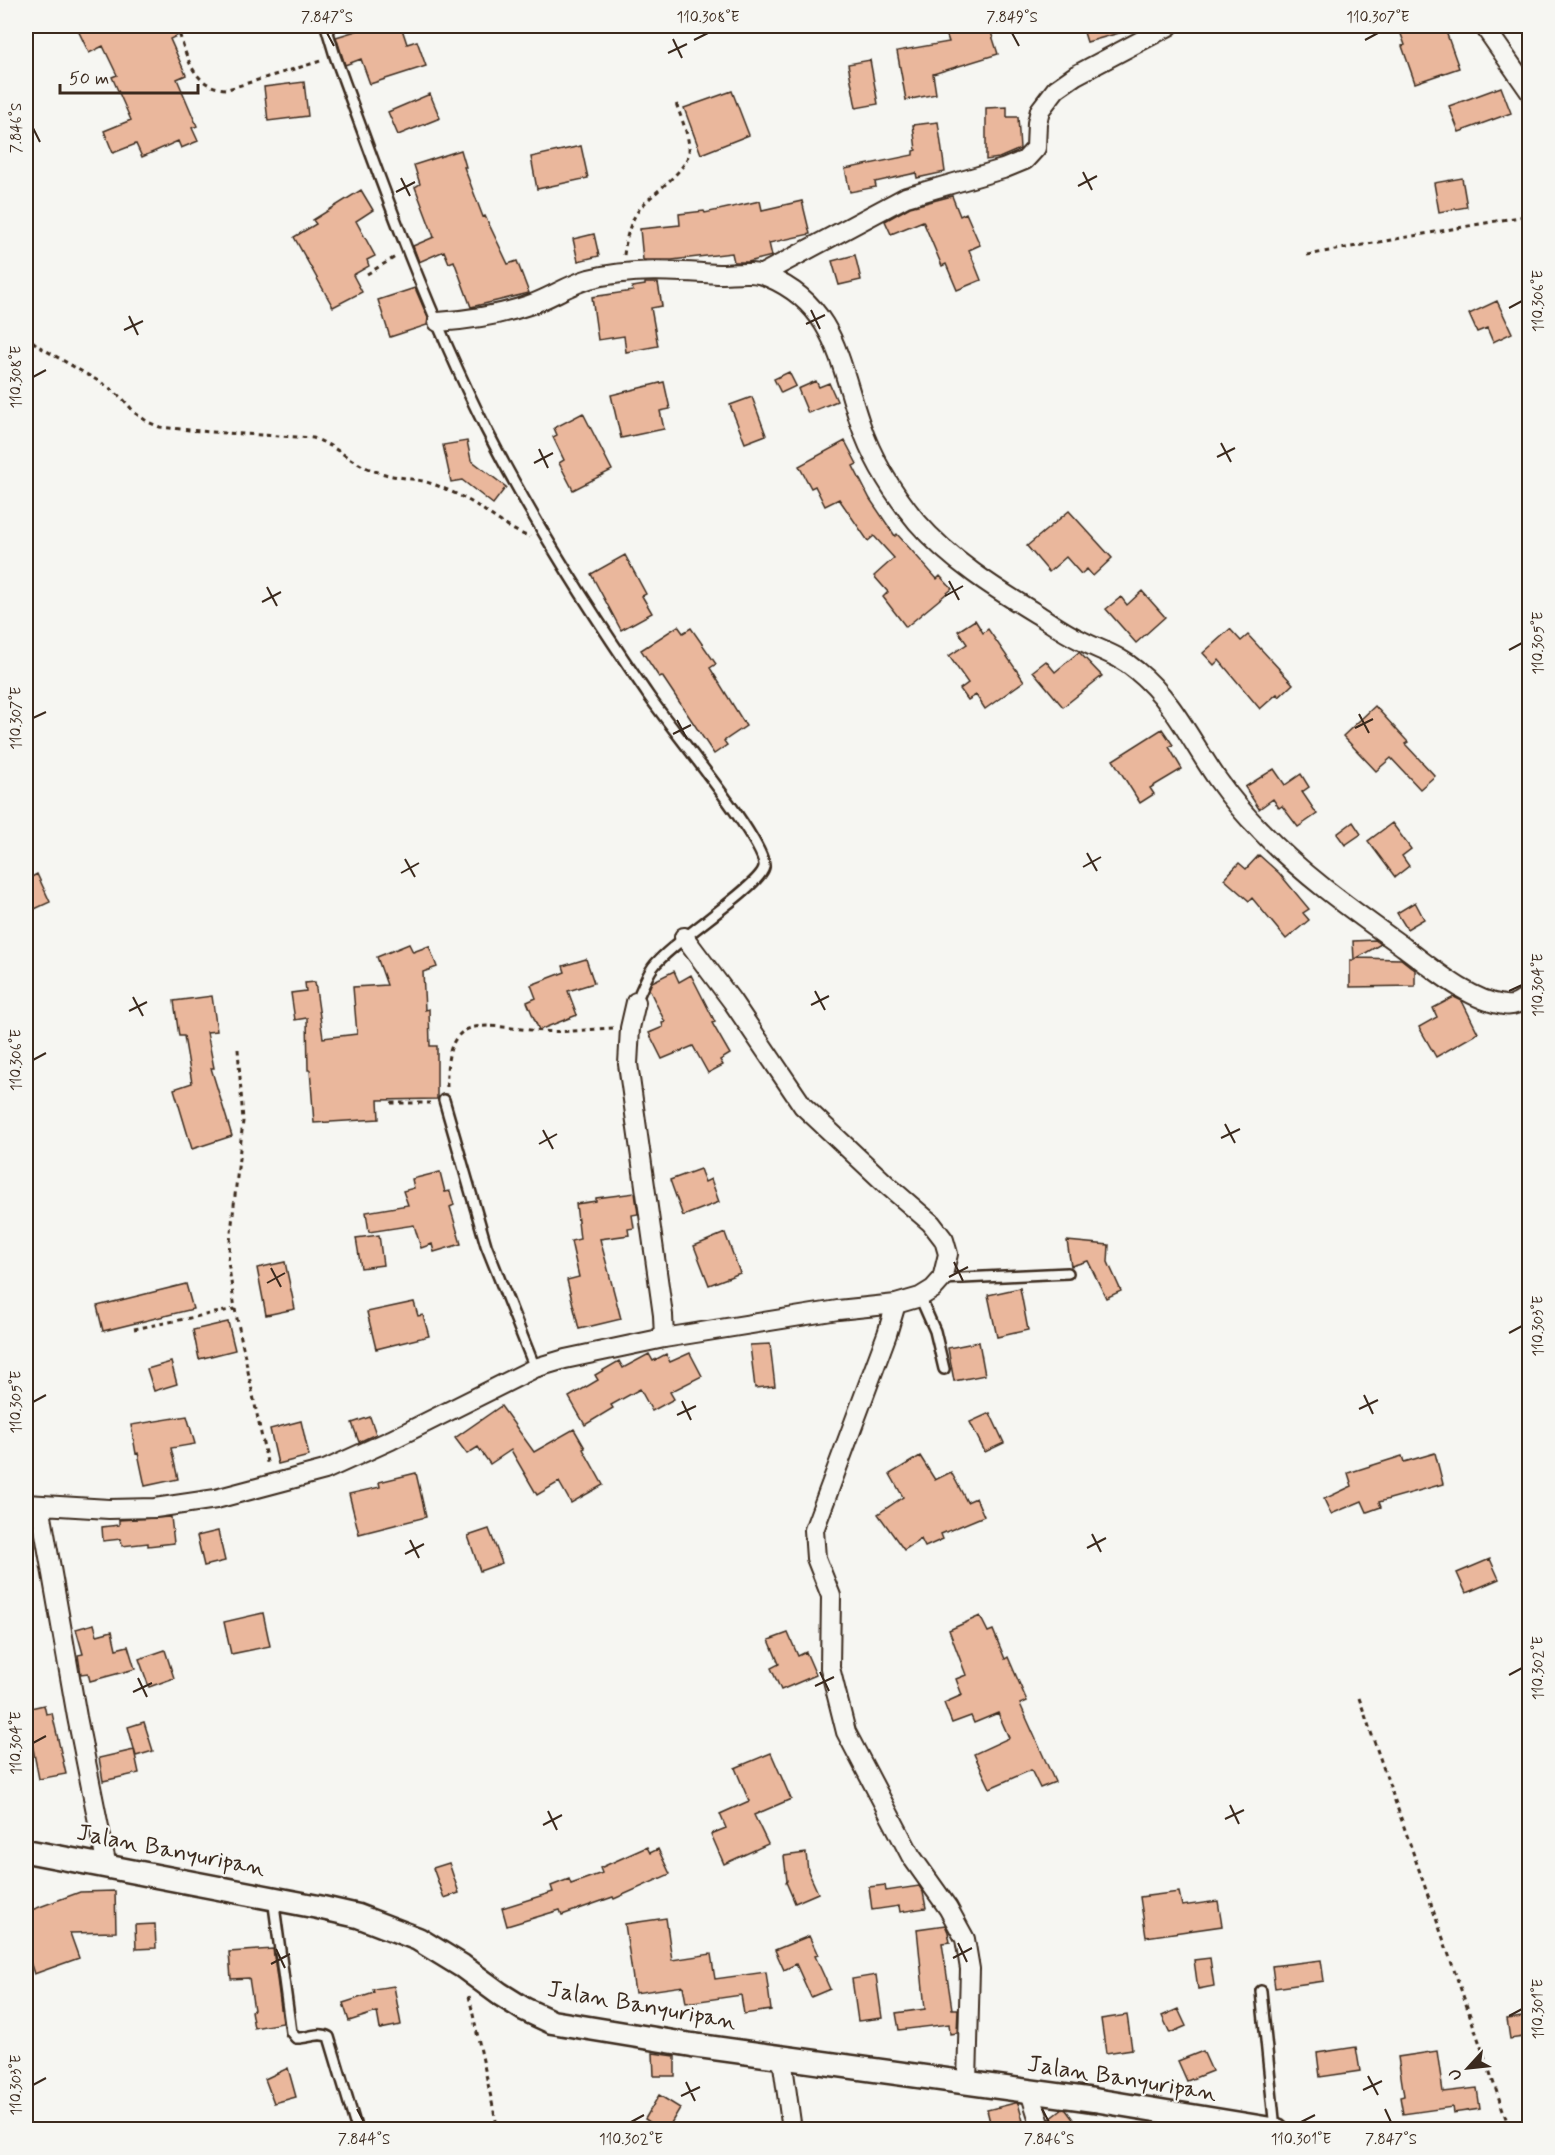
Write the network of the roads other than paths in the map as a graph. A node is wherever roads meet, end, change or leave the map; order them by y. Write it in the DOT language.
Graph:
graph roads {
  1 [pos="326,26"];
  2 [pos="1169,26"];
  3 [pos="1484,26"];
  4 [pos="1530,92"];
  5 [pos="762,274"];
  6 [pos="438,322"];
  7 [pos="684,937"];
  8 [pos="1530,994"];
  9 [pos="636,1002"];
  10 [pos="444,1100"];
  11 [pos="1068,1273"];
  12 [pos="942,1279"];
  13 [pos="920,1297"];
  14 [pos="896,1304"];
  15 [pos="664,1338"];
  16 [pos="535,1368"];
  17 [pos="944,1369"];
  18 [pos="33,1504"];
  19 [pos="26,1851"];
  20 [pos="107,1867"];
  21 [pos="273,1898"];
  22 [pos="1262,1990"];
  23 [pos="782,2058"];
  24 [pos="967,2082"];
  25 [pos="1030,2092"];
  26 [pos="1276,2129"];
  27 [pos="357,2130"];
  28 [pos="792,2130"];
  29 [pos="1042,2130"];
  1 -- 6 [label="lane"];
  2 -- 5 [label="street"];
  3 -- 4 [label="street"];
  5 -- 6 [label="street"];
  5 -- 8 [label="street"];
  6 -- 7 [label="lane"];
  7 -- 9 [label="lane"];
  7 -- 12 [label="street"];
  9 -- 15 [label="street"];
  10 -- 16 [label="lane"];
  11 -- 12 [label="lane"];
  12 -- 13 [label="street"];
  13 -- 14 [label="street"];
  13 -- 17 [label="lane"];
  14 -- 15 [label="street"];
  14 -- 24 [label="street"];
  15 -- 16 [label="street"];
  16 -- 18 [label="street"];
  18 -- 20 [label="street"];
  19 -- 20 [label="street, Jalan Banyuripan"];
  20 -- 21 [label="street, Jalan Banyuripan"];
  21 -- 23 [label="street, Jalan Banyuripan"];
  21 -- 27 [label="lane"];
  22 -- 26 [label="lane"];
  23 -- 24 [label="street, Jalan Banyuripan"];
  23 -- 28 [label="street"];
  24 -- 25 [label="street, Jalan Banyuripan"];
  25 -- 26 [label="street, Jalan Banyuripan"];
  25 -- 29 [label="street"];
}
